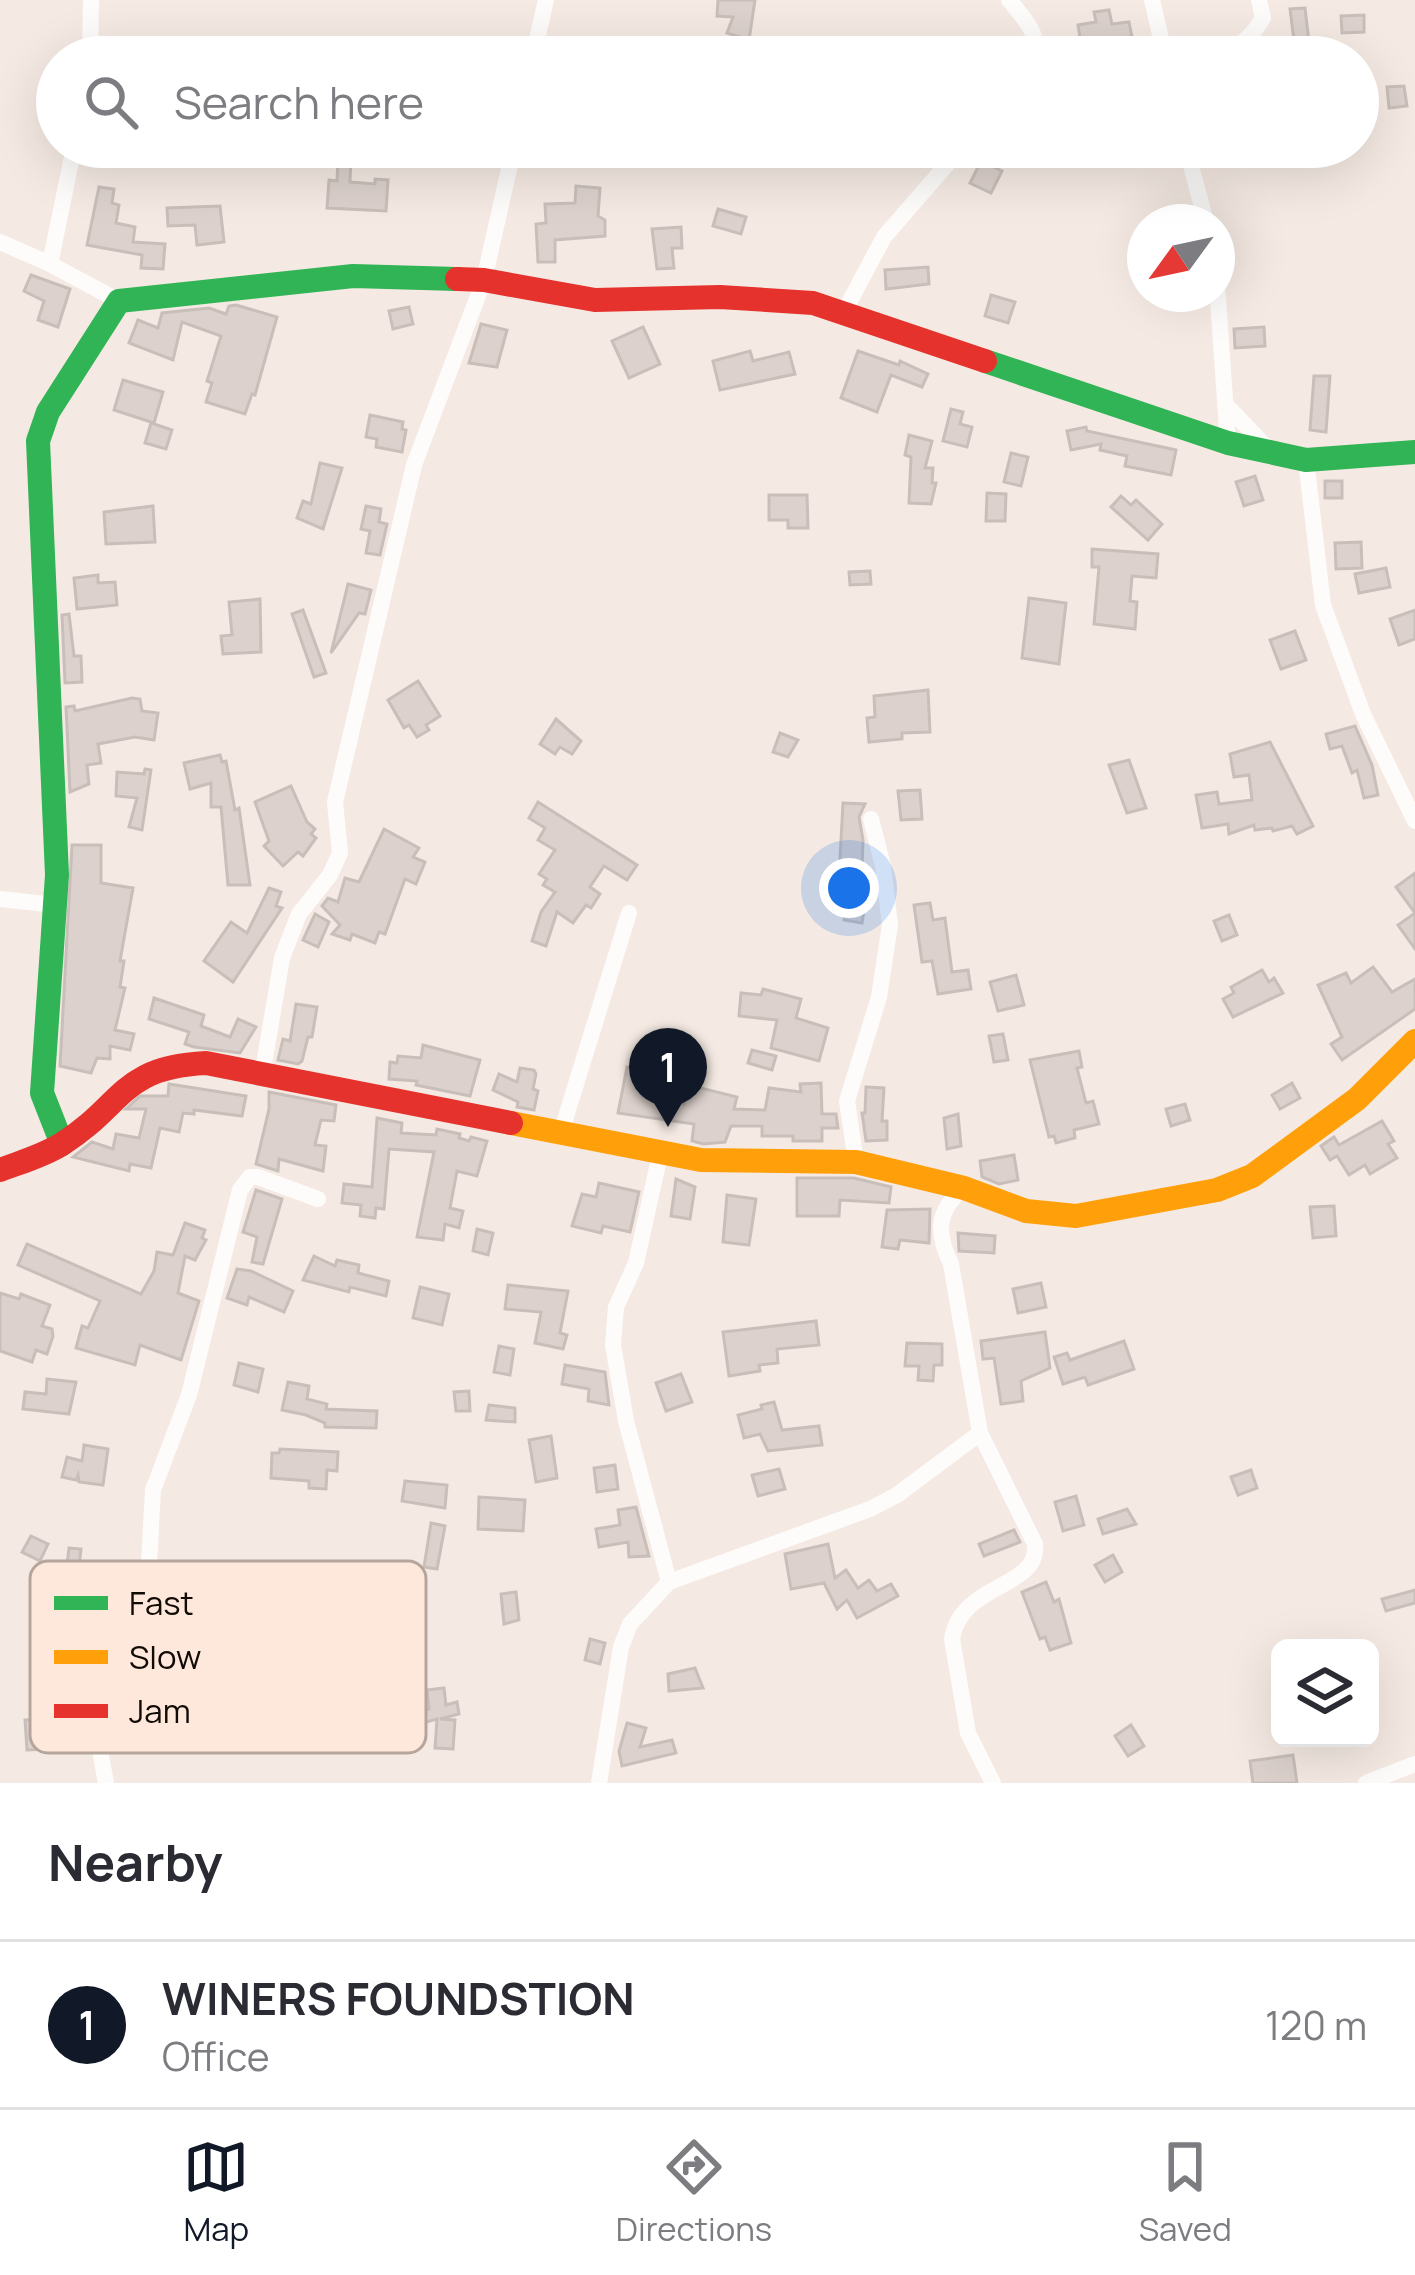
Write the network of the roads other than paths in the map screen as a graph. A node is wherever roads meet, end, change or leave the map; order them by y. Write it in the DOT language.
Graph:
graph roads {
  1 [pos="91,0"];
  2 [pos="546,0"];
  3 [pos="1009,0"];
  4 [pos="1152,0"];
  5 [pos="1259,0"];
  6 [pos="90,36"];
  7 [pos="538,36"];
  8 [pos="1033,36"];
  9 [pos="1160,36"];
  10 [pos="1253,36"];
  11 [pos="70,168"];
  12 [pos="509,168"];
  13 [pos="944,168"];
  14 [pos="1192,168"];
  15 [pos="1201,204"];
  16 [pos="0,242"];
  17 [pos="50,263"];
  18 [pos="484,280"];
  19 [pos="119,302"];
  20 [pos="844,312"];
  21 [pos="1219,312"];
  22 [pos="1228,407"];
  23 [pos="1228,443"];
  24 [pos="1271,452"];
  25 [pos="1415,452"];
  26 [pos="1306,460"];
  27 [pos="871,819"];
  28 [pos="1415,821"];
  29 [pos="0,899"];
  30 [pos="56,905"];
  31 [pos="629,913"];
  32 [pos="1415,1041"];
  33 [pos="262,1076"];
  34 [pos="570,1135"];
  35 [pos="62,1144"];
  36 [pos="661,1150"];
  37 [pos="856,1162"];
  38 [pos="0,1170"];
  39 [pos="964,1188"];
  40 [pos="318,1199"];
  41 [pos="980,1432"];
  42 [pos="148,1561"];
  43 [pos="669,1582"];
  44 [pos="100,1753"];
  45 [pos="1415,1764"];
  46 [pos="106,1783"];
  47 [pos="599,1783"];
  48 [pos="992,1783"];
  49 [pos="1366,1783"];
  1 -- 6 [label="street"];
  2 -- 7 [label="street"];
  3 -- 8 [label="street"];
  4 -- 9 [label="street"];
  5 -- 10 [label="street"];
  11 -- 17 [label="street"];
  12 -- 18 [label="street"];
  13 -- 20 [label="street"];
  14 -- 15 [label="street"];
  16 -- 17 [label="street"];
  17 -- 19 [label="street"];
  18 -- 19 [label="street"];
  18 -- 20 [label="street"];
  18 -- 33 [label="street"];
  19 -- 30 [label="street"];
  20 -- 23 [label="street"];
  21 -- 22 [label="street"];
  22 -- 23 [label="street"];
  22 -- 24 [label="street"];
  23 -- 24 [label="street"];
  24 -- 26 [label="street"];
  25 -- 26 [label="street"];
  26 -- 28 [label="street"];
  27 -- 37 [label="street"];
  29 -- 30 [label="street"];
  30 -- 35 [label="street"];
  31 -- 34 [label="street"];
  32 -- 39 [label="street"];
  33 -- 34 [label="street"];
  33 -- 35 [label="street"];
  34 -- 36 [label="street"];
  35 -- 38 [label="street"];
  36 -- 37 [label="street"];
  36 -- 43 [label="street"];
  37 -- 39 [label="street"];
  39 -- 41 [label="street"];
  40 -- 42 [label="street"];
  41 -- 43 [label="street"];
  41 -- 48 [label="street"];
  43 -- 47 [label="street"];
  44 -- 46 [label="street"];
  45 -- 49 [label="street"];
}
